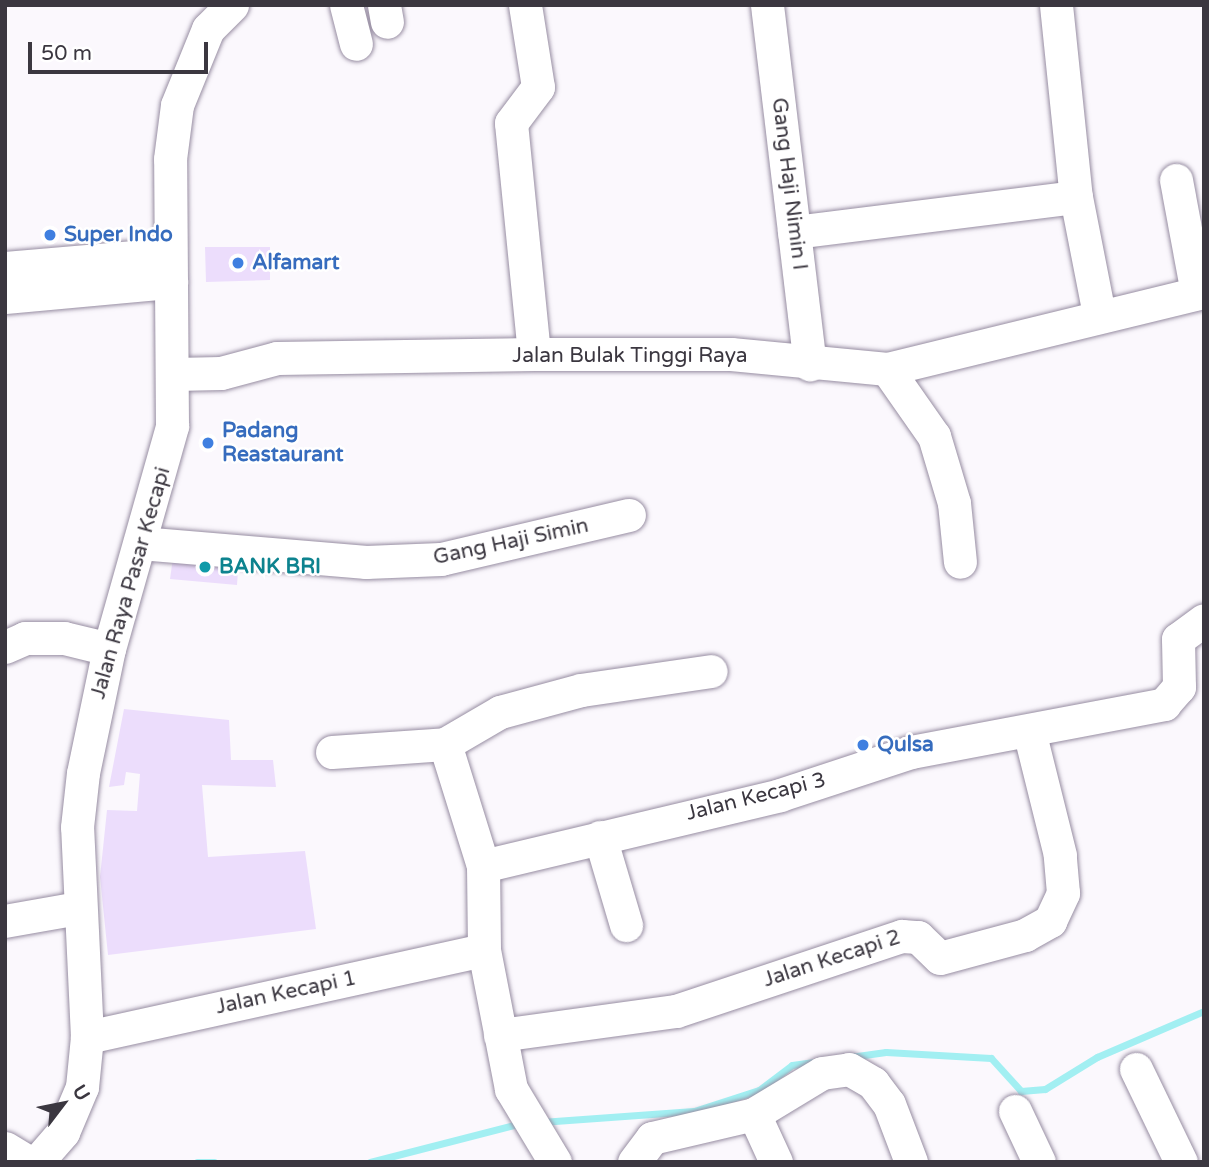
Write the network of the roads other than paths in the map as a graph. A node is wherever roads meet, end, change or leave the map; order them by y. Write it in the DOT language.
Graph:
graph roads {
  1 [pos="232,5"];
  2 [pos="346,5"];
  3 [pos="525,5"];
  4 [pos="767,5"];
  5 [pos="1056,5"];
  6 [pos="356,44"];
  7 [pos="1176,180"];
  8 [pos="1076,197"];
  9 [pos="794,232"];
  10 [pos="5,268"];
  11 [pos="170,268"];
  12 [pos="1200,293"];
  13 [pos="5,297"];
  14 [pos="1099,314"];
  15 [pos="534,354"];
  16 [pos="810,363"];
  17 [pos="887,369"];
  18 [pos="174,374"];
  19 [pos="629,515"];
  20 [pos="140,542"];
  21 [pos="960,562"];
  22 [pos="1204,620"];
  23 [pos="5,648"];
  24 [pos="109,649"];
  25 [pos="710,671"];
  26 [pos="1030,731"];
  27 [pos="445,744"];
  28 [pos="332,752"];
  29 [pos="600,837"];
  30 [pos="482,866"];
  31 [pos="79,908"];
  32 [pos="5,921"];
  33 [pos="626,925"];
  34 [pos="484,950"];
  35 [pos="500,1035"];
  36 [pos="87,1037"];
  37 [pos="1136,1069"];
  38 [pos="1015,1111"];
  39 [pos="754,1114"];
  40 [pos="5,1148"];
  41 [pos="28,1162"];
  42 [pos="37,1162"];
  43 [pos="555,1162"];
  44 [pos="634,1162"];
  45 [pos="776,1162"];
  46 [pos="911,1162"];
  47 [pos="1039,1162"];
  48 [pos="1181,1162"];
  1 -- 11 [label="street, Jalan Raya Pasar Kecapi"];
  2 -- 6 [label="street"];
  3 -- 15 [label="street"];
  4 -- 9 [label="street, Gang Haji Nimin I"];
  5 -- 8 [label="street"];
  7 -- 12 [label="street"];
  8 -- 9 [label="street"];
  8 -- 14 [label="street"];
  9 -- 16 [label="street, Gang Haji Nimin I"];
  10 -- 11 [label="street"];
  11 -- 13 [label="street"];
  11 -- 18 [label="street, Jalan Raya Pasar Kecapi"];
  12 -- 14 [label="street, Jalan Bulak Tinggi Raya"];
  14 -- 17 [label="street, Jalan Bulak Tinggi Raya"];
  15 -- 16 [label="street, Jalan Bulak Tinggi Raya"];
  15 -- 18 [label="street, Jalan Bulak Tinggi Raya"];
  16 -- 17 [label="street, Jalan Bulak Tinggi Raya"];
  17 -- 21 [label="street"];
  18 -- 20 [label="street, Jalan Raya Pasar Kecapi"];
  19 -- 20 [label="street, Gang Haji Simin"];
  20 -- 24 [label="street, Jalan Raya Pasar Kecapi"];
  22 -- 26 [label="street"];
  23 -- 24 [label="street"];
  24 -- 31 [label="street, Jalan Raya Pasar Kecapi"];
  25 -- 27 [label="street"];
  26 -- 29 [label="street, Jalan Kecapi 3"];
  26 -- 35 [label="street, Jalan Kecapi 2"];
  27 -- 28 [label="street"];
  27 -- 30 [label="street"];
  29 -- 30 [label="street, Jalan Kecapi 3"];
  29 -- 33 [label="street"];
  30 -- 34 [label="street"];
  31 -- 32 [label="street"];
  31 -- 36 [label="street, Jalan Raya Pasar Kecapi"];
  34 -- 35 [label="street"];
  34 -- 36 [label="street, Jalan Kecapi 1"];
  35 -- 43 [label="street"];
  36 -- 42 [label="street, Jalan Raya Pasar Kecapi"];
  37 -- 48 [label="street"];
  38 -- 47 [label="street"];
  39 -- 44 [label="street"];
  39 -- 45 [label="street"];
  39 -- 46 [label="street"];
  40 -- 41 [label="street"];
}
